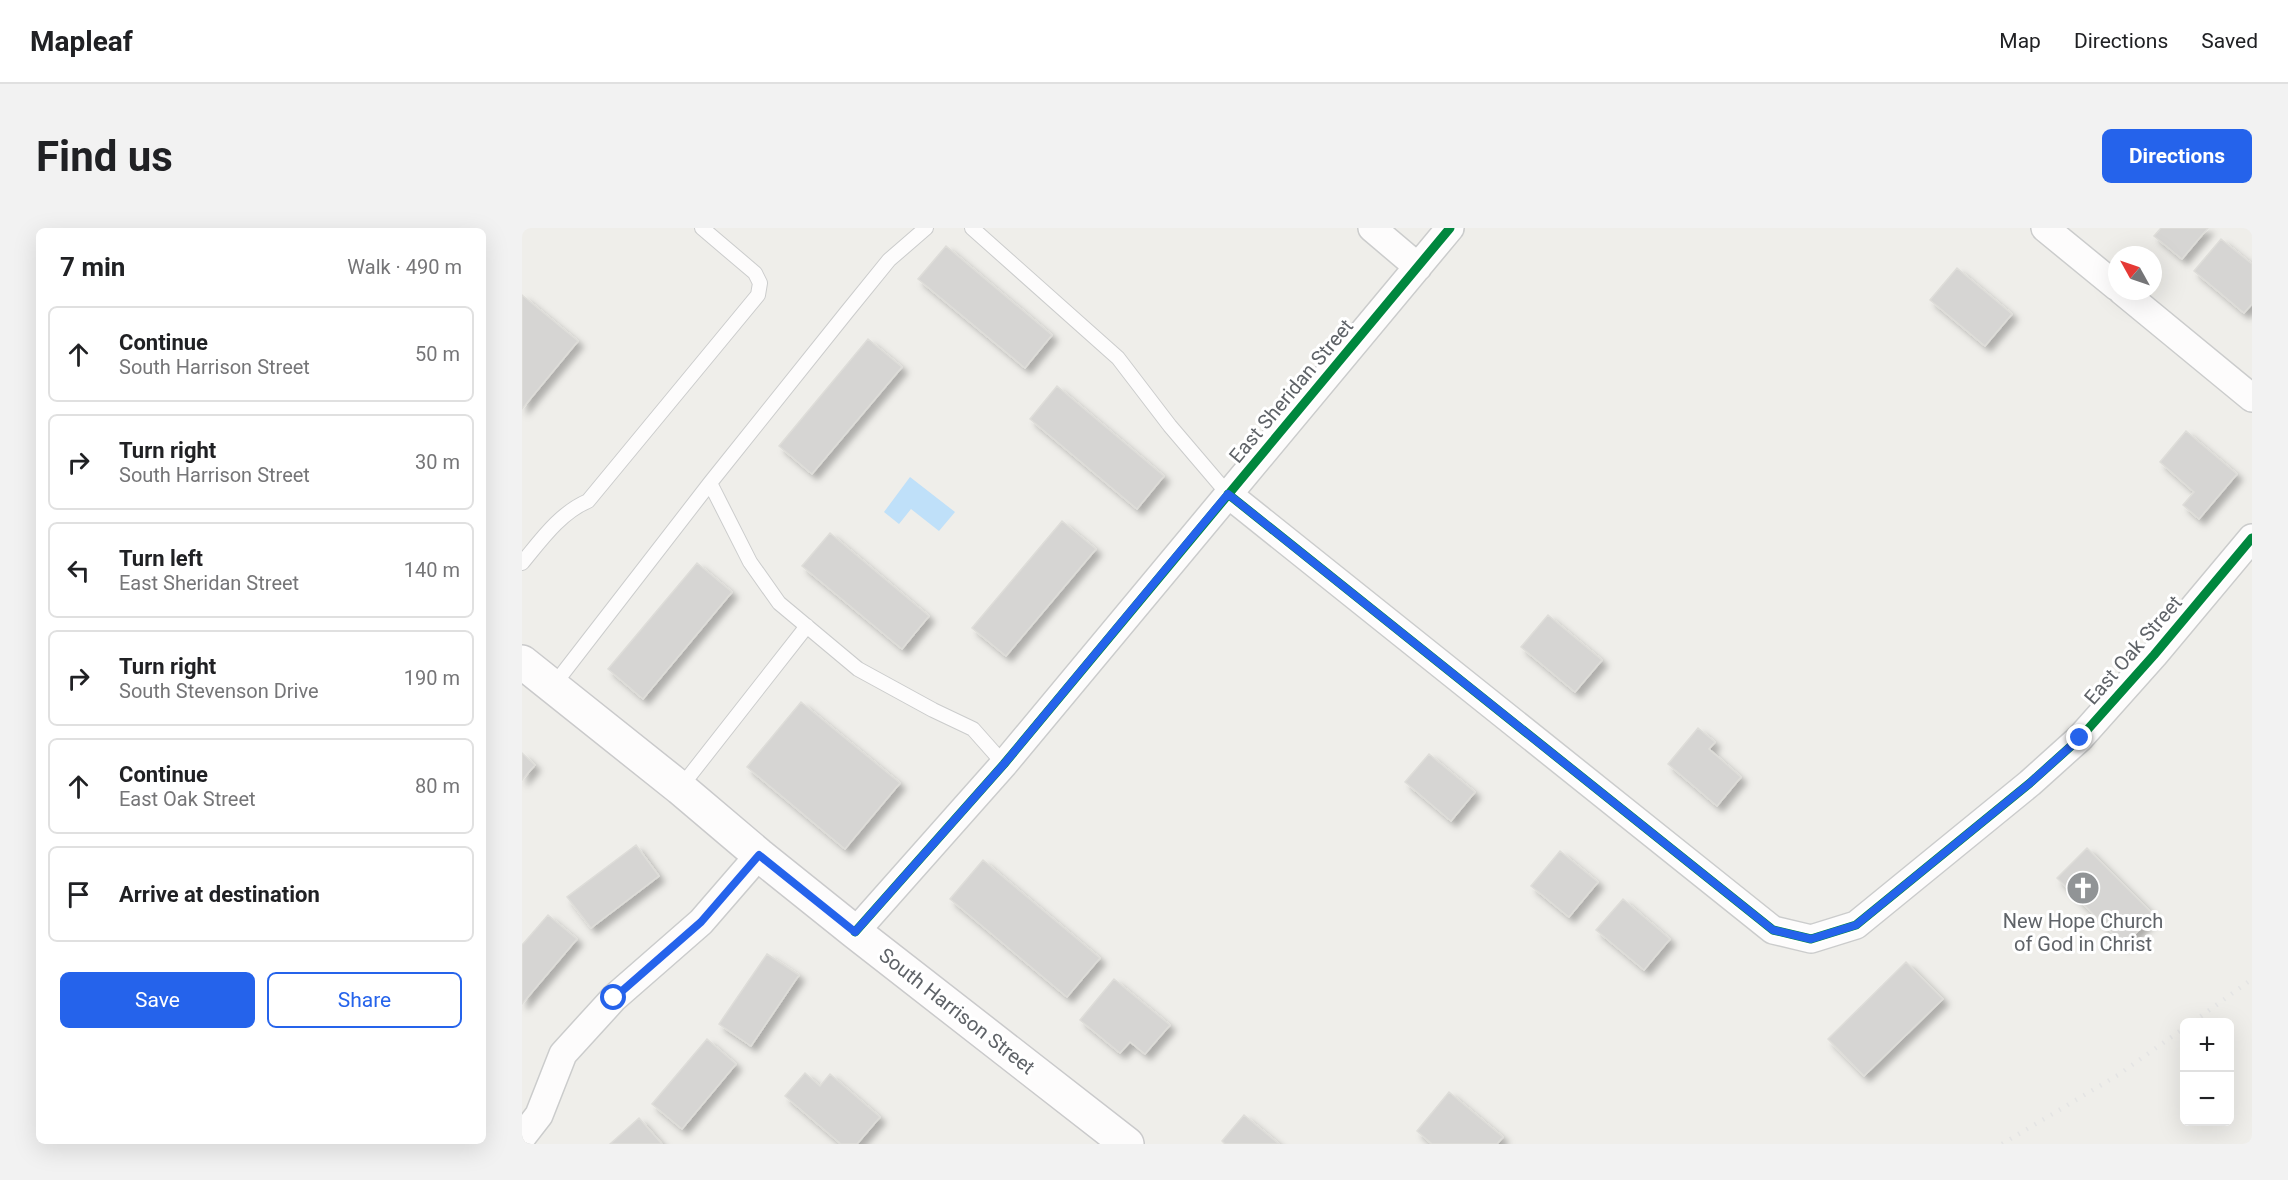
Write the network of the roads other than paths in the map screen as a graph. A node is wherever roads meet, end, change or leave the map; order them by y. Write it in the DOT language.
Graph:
graph roads {
  1 [pos="702,228"];
  2 [pos="926,228"];
  3 [pos="972,228"];
  4 [pos="1372,228"];
  5 [pos="1450,228"];
  6 [pos="2045,228"];
  7 [pos="1418,267"];
  8 [pos="2108,280"];
  9 [pos="2133,300"];
  10 [pos="2252,398"];
  11 [pos="710,483"];
  12 [pos="1228,494"];
  13 [pos="2252,538"];
  14 [pos="522,563"];
  15 [pos="807,626"];
  16 [pos="522,662"];
  17 [pos="553,686"];
  18 [pos="1004,764"];
  19 [pos="680,788"];
  20 [pos="759,855"];
  21 [pos="855,932"];
  22 [pos="522,1137"];
  23 [pos="1127,1144"];
  1 -- 14 [label="lane"];
  2 -- 11 [label="lane"];
  3 -- 12 [label="lane"];
  4 -- 7 [label="street"];
  5 -- 7 [label="street, East Sheridan Street"];
  6 -- 8 [label="street"];
  7 -- 12 [label="street, East Sheridan Street"];
  9 -- 10 [label="street"];
  11 -- 15 [label="lane"];
  11 -- 17 [label="lane"];
  12 -- 13 [label="street, East Oak Street"];
  12 -- 18 [label="street, East Sheridan Street"];
  15 -- 18 [label="lane"];
  15 -- 19 [label="lane"];
  16 -- 17 [label="street, South Harrison Street"];
  17 -- 19 [label="street, South Harrison Street"];
  18 -- 21 [label="street, East Sheridan Street"];
  19 -- 20 [label="street, South Harrison Street"];
  20 -- 21 [label="street, South Harrison Street"];
  20 -- 22 [label="street"];
  21 -- 23 [label="street, South Harrison Street"];
}
